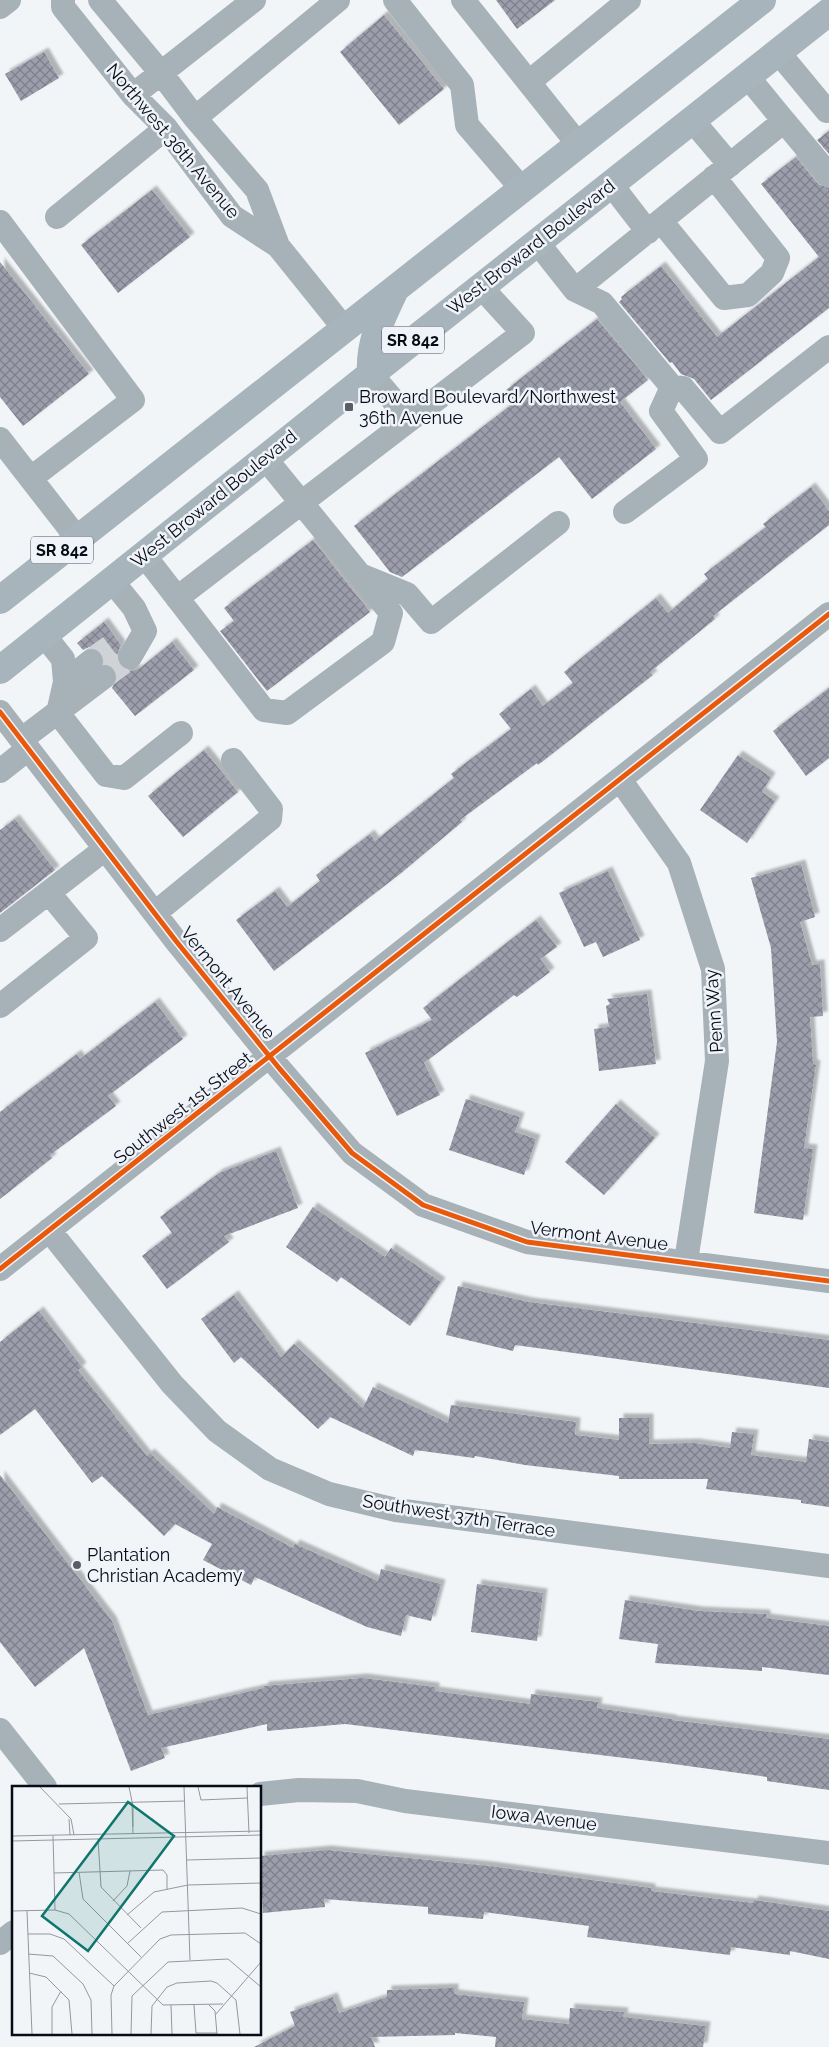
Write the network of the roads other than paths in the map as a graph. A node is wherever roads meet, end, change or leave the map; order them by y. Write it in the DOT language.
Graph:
graph roads {
  1 [pos="9,0"];
  2 [pos="63,0"];
  3 [pos="100,0"];
  4 [pos="254,0"];
  5 [pos="338,0"];
  6 [pos="395,0"];
  7 [pos="463,0"];
  8 [pos="629,0"];
  9 [pos="749,4"];
  10 [pos="0,8"];
  11 [pos="829,12"];
  12 [pos="778,52"];
  13 [pos="161,73"];
  14 [pos="747,76"];
  15 [pos="528,82"];
  16 [pos="133,95"];
  17 [pos="827,111"];
  18 [pos="195,118"];
  19 [pos="692,120"];
  20 [pos="784,121"];
  21 [pos="166,128"];
  22 [pos="578,144"];
  23 [pos="722,171"];
  24 [pos="829,175"];
  25 [pos="611,184"];
  26 [pos="522,189"];
  27 [pos="57,217"];
  28 [pos="0,222"];
  29 [pos="654,226"];
  30 [pos="537,242"];
  31 [pos="278,246"];
  32 [pos="397,286"];
  33 [pos="481,287"];
  34 [pos="575,290"];
  35 [pos="344,328"];
  36 [pos="829,347"];
  37 [pos="371,374"];
  38 [pos="672,387"];
  39 [pos="409,419"];
  40 [pos="0,440"];
  41 [pos="266,458"];
  42 [pos="30,478"];
  43 [pos="302,502"];
  44 [pos="625,512"];
  45 [pos="558,523"];
  46 [pos="78,538"];
  47 [pos="144,555"];
  48 [pos="361,575"];
  49 [pos="112,581"];
  50 [pos="178,598"];
  51 [pos="4,599"];
  52 [pos="829,614"];
  53 [pos="44,636"];
  54 [pos="124,649"];
  55 [pos="0,670"];
  56 [pos="0,712"];
  57 [pos="58,713"];
  58 [pos="181,733"];
  59 [pos="25,744"];
  60 [pos="233,760"];
  61 [pos="0,771"];
  62 [pos="621,781"];
  63 [pos="105,849"];
  64 [pos="49,893"];
  65 [pos="154,913"];
  66 [pos="0,930"];
  67 [pos="0,1006"];
  68 [pos="270,1057"];
  69 [pos="49,1230"];
  70 [pos="686,1261"];
  71 [pos="0,1269"];
  72 [pos="829,1281"];
  73 [pos="829,1566"];
  74 [pos="0,1730"];
  75 [pos="44,1786"];
  76 [pos="261,1794"];
  77 [pos="829,1853"];
  78 [pos="12,1934"];
  79 [pos="0,1943"];
  1 -- 10 [label="street"];
  2 -- 16 [label="street, Northwest 36th Avenue"];
  3 -- 13 [label="street, Northwest 36th Avenue"];
  4 -- 13 [label="street"];
  5 -- 18 [label="street"];
  6 -- 26 [label="street"];
  7 -- 15 [label="street"];
  8 -- 15 [label="street"];
  9 -- 22 [label="main road, SR 842"];
  11 -- 12 [label="main road, West Broward Boulevard / SR 842"];
  12 -- 14 [label="main road, West Broward Boulevard / SR 842"];
  12 -- 17 [label="street"];
  13 -- 16 [label="street"];
  13 -- 18 [label="street, Northwest 36th Avenue"];
  14 -- 19 [label="main road, West Broward Boulevard / SR 842"];
  14 -- 20 [label="street"];
  15 -- 22 [label="street"];
  16 -- 21 [label="street, Northwest 36th Avenue"];
  18 -- 31 [label="street, Northwest 36th Avenue"];
  19 -- 23 [label="street"];
  19 -- 25 [label="main road, West Broward Boulevard / SR 842"];
  20 -- 23 [label="street"];
  20 -- 24 [label="street"];
  21 -- 27 [label="street"];
  21 -- 31 [label="street, Northwest 36th Avenue"];
  22 -- 26 [label="main road, SR 842"];
  23 -- 29 [label="street"];
  23 -- 29 [label="street"];
  25 -- 29 [label="street"];
  25 -- 30 [label="main road, West Broward Boulevard / SR 842"];
  26 -- 32 [label="main road, SR 842"];
  28 -- 42 [label="street"];
  29 -- 34 [label="street"];
  30 -- 33 [label="main road, West Broward Boulevard / SR 842"];
  30 -- 34 [label="street"];
  31 -- 35 [label="street, Northwest 36th Avenue"];
  32 -- 35 [label="main road, SR 842"];
  32 -- 37 [label="main road"];
  33 -- 37 [label="main road, West Broward Boulevard / SR 842"];
  33 -- 39 [label="street"];
  34 -- 38 [label="street"];
  35 -- 46 [label="main road, SR 842"];
  36 -- 38 [label="street"];
  37 -- 39 [label="street"];
  37 -- 41 [label="main road, West Broward Boulevard / SR 842"];
  38 -- 44 [label="street"];
  39 -- 43 [label="street"];
  40 -- 42 [label="street"];
  41 -- 43 [label="street"];
  41 -- 47 [label="main road, West Broward Boulevard / SR 842"];
  42 -- 46 [label="street"];
  43 -- 48 [label="street"];
  43 -- 50 [label="street"];
  45 -- 48 [label="street"];
  46 -- 51 [label="main road, SR 842"];
  47 -- 49 [label="main road, West Broward Boulevard / SR 842"];
  47 -- 50 [label="street"];
  48 -- 50 [label="street"];
  49 -- 53 [label="main road, West Broward Boulevard / SR 842"];
  49 -- 54 [label="street"];
  52 -- 62 [label="street, Southwest 1st Street"];
  53 -- 55 [label="main road, West Broward Boulevard / SR 842"];
  53 -- 57 [label="street"];
  56 -- 59 [label="street, Vermont Avenue"];
  57 -- 58 [label="street"];
  57 -- 59 [label="street"];
  59 -- 61 [label="street"];
  59 -- 63 [label="street, Vermont Avenue"];
  60 -- 65 [label="street"];
  62 -- 68 [label="street, Southwest 1st Street"];
  62 -- 70 [label="street, Penn Way"];
  63 -- 64 [label="street"];
  63 -- 65 [label="street, Vermont Avenue"];
  64 -- 66 [label="street"];
  64 -- 67 [label="street"];
  65 -- 68 [label="street, Vermont Avenue"];
  68 -- 69 [label="street, Southwest 1st Street"];
  68 -- 70 [label="street, Vermont Avenue"];
  69 -- 71 [label="street, Southwest 1st Street"];
  69 -- 73 [label="street, Southwest 37th Terrace"];
  70 -- 72 [label="street, Vermont Avenue"];
  74 -- 75 [label="street"];
  76 -- 77 [label="street, Iowa Avenue"];
  78 -- 79 [label="street"];
}
